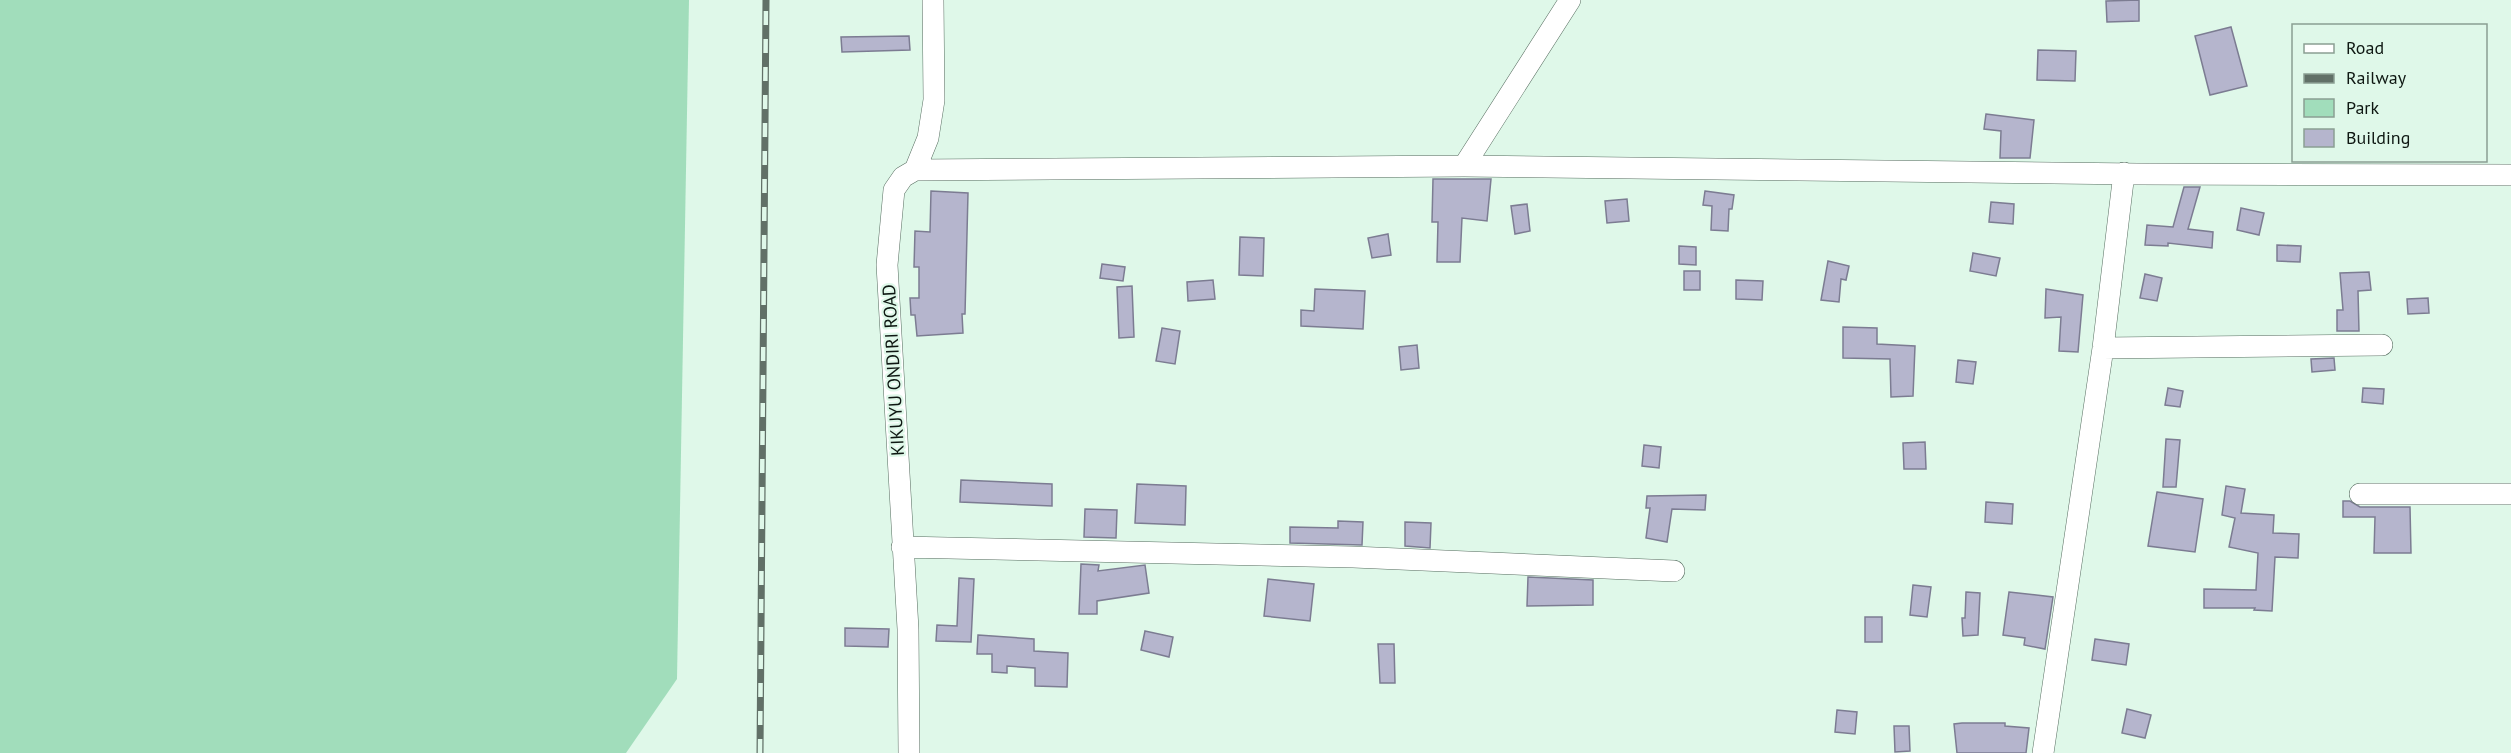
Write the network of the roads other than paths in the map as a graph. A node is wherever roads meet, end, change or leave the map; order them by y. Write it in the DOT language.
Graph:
graph roads {
  1 [pos="933,0"];
  2 [pos="1570,0"];
  3 [pos="1464,166"];
  4 [pos="915,170"];
  5 [pos="2124,174"];
  6 [pos="2511,175"];
  7 [pos="2382,345"];
  8 [pos="2103,348"];
  9 [pos="2360,494"];
  10 [pos="2511,494"];
  11 [pos="902,547"];
  12 [pos="1674,571"];
  13 [pos="909,753"];
  14 [pos="2043,753"];
  1 -- 4 [label="street, KIKUYU ONDIRI ROAD"];
  2 -- 3 [label="street"];
  3 -- 4 [label="street"];
  3 -- 5 [label="street"];
  4 -- 11 [label="street, KIKUYU ONDIRI ROAD"];
  5 -- 6 [label="street"];
  5 -- 8 [label="street"];
  7 -- 8 [label="street"];
  8 -- 14 [label="street"];
  9 -- 10 [label="street"];
  11 -- 12 [label="street"];
  11 -- 13 [label="street, KIKUYU ONDIRI ROAD"];
}
